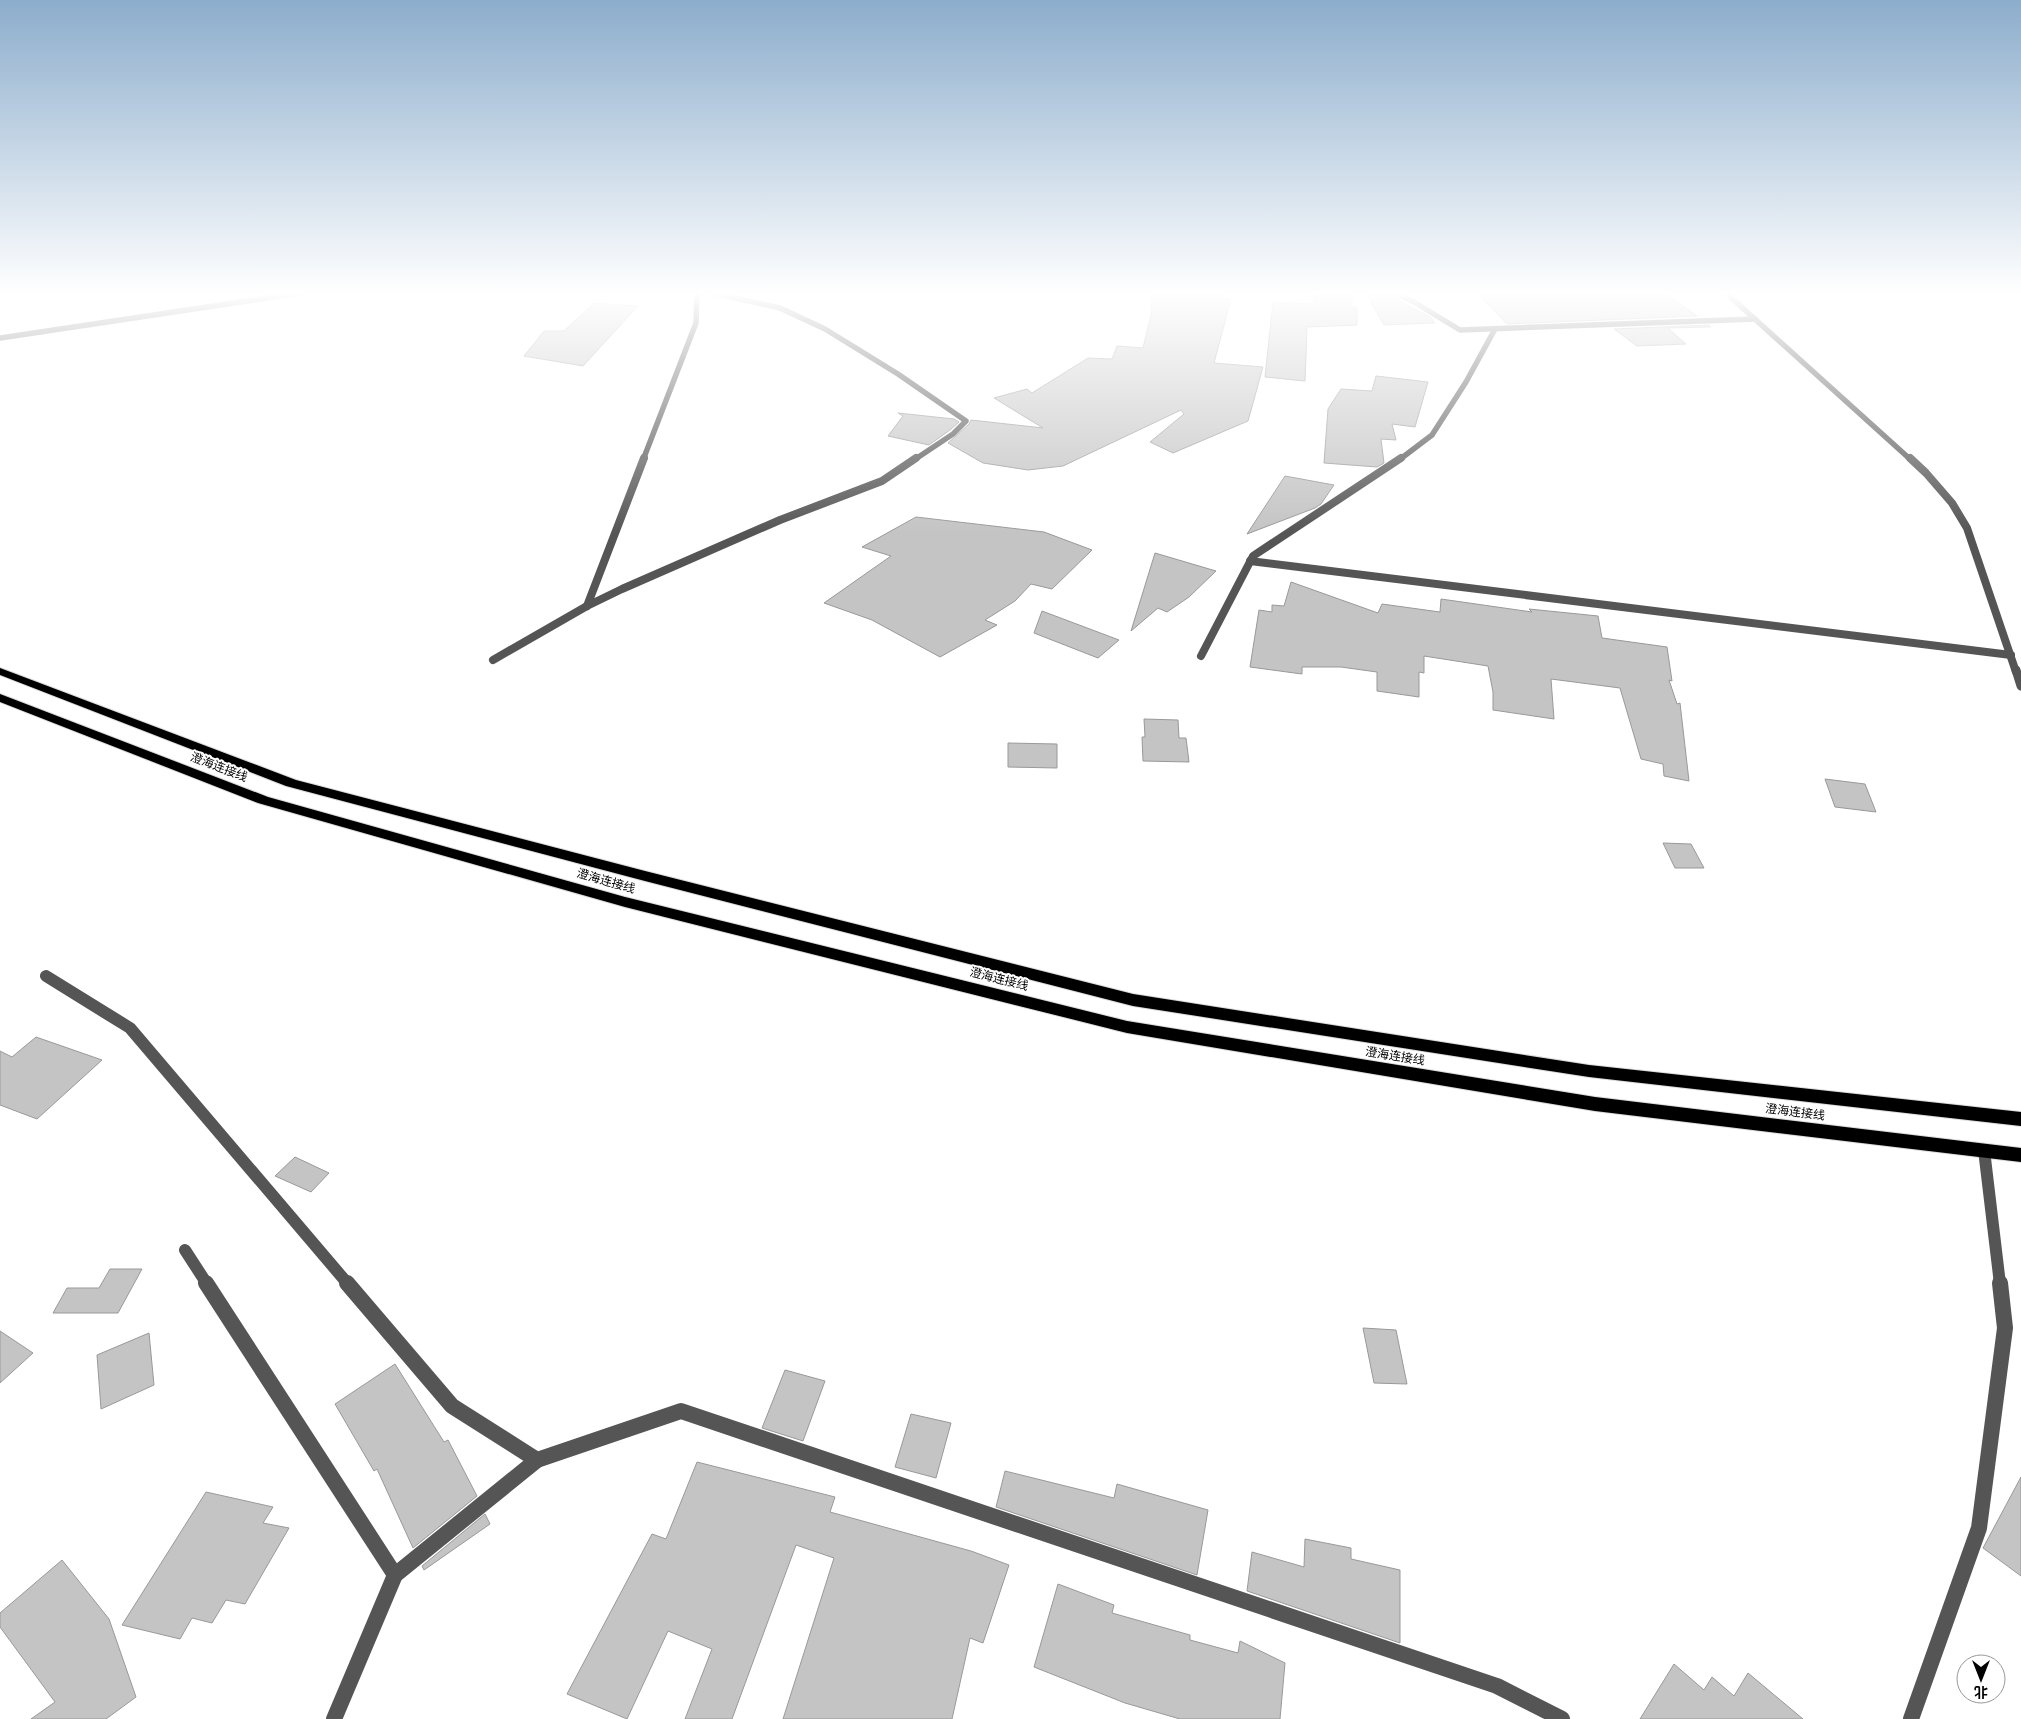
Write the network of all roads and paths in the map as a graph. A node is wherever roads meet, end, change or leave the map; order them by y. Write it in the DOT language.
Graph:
graph roads {
  1 [pos="677,372"];
  2 [pos="895,372"];
  3 [pos="1471,372"];
  4 [pos="1814,372"];
  5 [pos="1250,561"];
  6 [pos="587,606"];
  7 [pos="2011,655"];
  8 [pos="1201,656"];
  9 [pos="493,660"];
  10 [pos="0,671"];
  11 [pos="2021,686"];
  12 [pos="0,698"];
  13 [pos="46,976"];
  14 [pos="2021,1119"];
  15 [pos="1984,1150"];
  16 [pos="2021,1155"];
  17 [pos="185,1250"];
  18 [pos="538,1460"];
  19 [pos="395,1575"];
  20 [pos="334,1719"];
  21 [pos="1562,1719"];
  22 [pos="1911,1719"];
  1 -- 6 [label="street"];
  2 -- 6 [label="street"];
  3 -- 5 [label="street"];
  4 -- 7 [label="street"];
  5 -- 7 [label="street"];
  5 -- 8 [label="street"];
  6 -- 9 [label="street"];
  7 -- 11 [label="street"];
  10 -- 14 [label="highway, 澄海连接线"];
  12 -- 15 [label="highway, 澄海连接线"];
  13 -- 18 [label="street"];
  15 -- 16 [label="highway, 澄海连接线"];
  15 -- 22 [label="street"];
  17 -- 19 [label="street"];
  18 -- 19 [label="street"];
  18 -- 21 [label="street"];
  19 -- 20 [label="street"];
}
